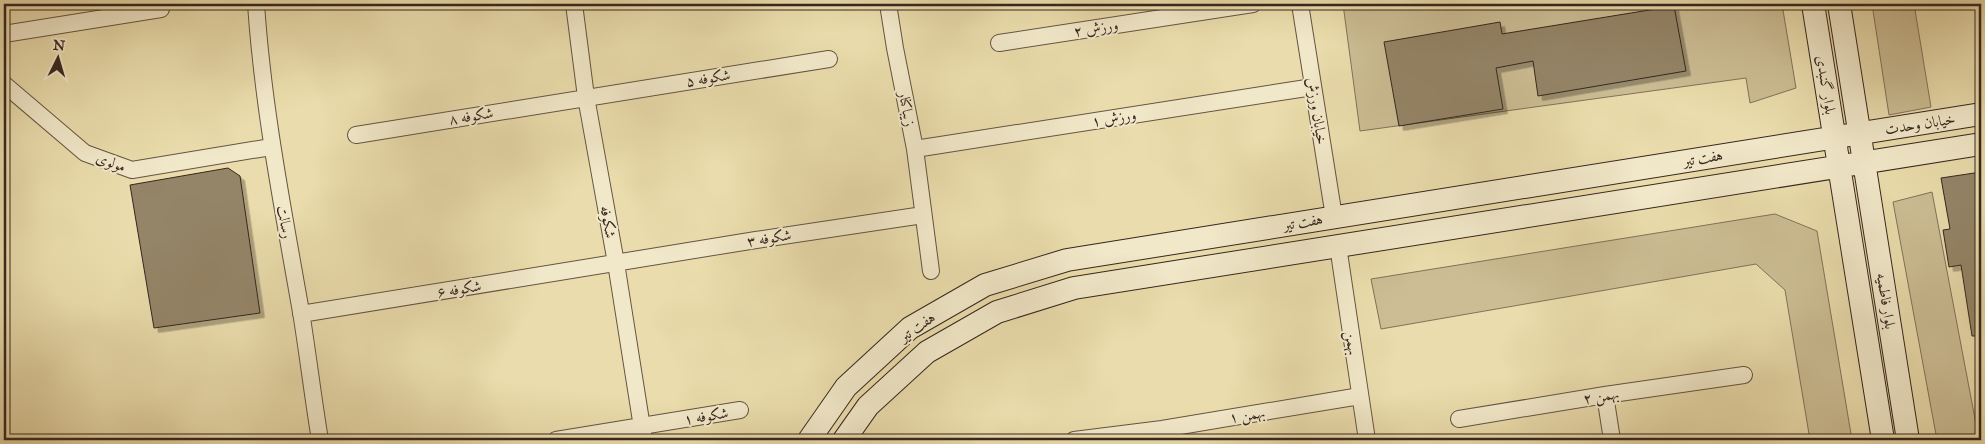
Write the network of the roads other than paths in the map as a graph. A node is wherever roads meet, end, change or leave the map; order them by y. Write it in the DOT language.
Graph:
graph roads {
  1 [pos="160,4"];
  2 [pos="256,4"];
  3 [pos="574,4"];
  4 [pos="888,4"];
  5 [pos="1253,4"];
  6 [pos="1300,4"];
  7 [pos="1813,4"];
  8 [pos="1839,4"];
  9 [pos="4,34"];
  10 [pos="999,43"];
  11 [pos="829,59"];
  12 [pos="4,84"];
  13 [pos="1313,86"];
  14 [pos="586,97"];
  15 [pos="1981,114"];
  16 [pos="1860,134"];
  17 [pos="356,135"];
  18 [pos="1834,138"];
  19 [pos="1981,144"];
  20 [pos="271,147"];
  21 [pos="915,150"];
  22 [pos="1864,162"];
  23 [pos="1839,166"];
  24 [pos="923,215"];
  25 [pos="1334,217"];
  26 [pos="1338,246"];
  27 [pos="616,264"];
  28 [pos="931,271"];
  29 [pos="301,314"];
  30 [pos="1744,376"];
  31 [pos="1606,395"];
  32 [pos="1360,396"];
  33 [pos="740,410"];
  34 [pos="1459,419"];
  35 [pos="643,433"];
  36 [pos="320,440"];
  37 [pos="556,440"];
  38 [pos="809,440"];
  39 [pos="844,440"];
  40 [pos="1074,440"];
  41 [pos="1366,440"];
  42 [pos="1612,440"];
  43 [pos="1883,440"];
  44 [pos="1908,440"];
  1 -- 9 [label="street"];
  2 -- 20 [label="street, رسالت"];
  3 -- 14 [label="street, شکوفه"];
  4 -- 21 [label="street, زیباکنار"];
  5 -- 10 [label="street, ورزش ۲"];
  6 -- 13 [label="street, خیابان ورزش"];
  7 -- 18 [label="main road, بلوار گنبدی"];
  8 -- 16 [label="main road, بلوار گنبدی"];
  11 -- 14 [label="street, شکوفه ۵"];
  12 -- 20 [label="street, مولوی"];
  13 -- 21 [label="street, ورزش ۱"];
  13 -- 25 [label="street, خیابان ورزش"];
  14 -- 17 [label="street, شکوفه ۸"];
  14 -- 27 [label="street, شکوفه"];
  15 -- 16 [label="main road, خیابان وحدت"];
  16 -- 18 [label="main road, هفت تیر"];
  16 -- 22 [label="main road, بلوار گنبدی"];
  18 -- 23 [label="main road, بلوار گنبدی"];
  18 -- 25 [label="main road, هفت تیر"];
  19 -- 22 [label="main road, خیابان وحدت"];
  20 -- 29 [label="street, رسالت"];
  21 -- 24 [label="street, زیباکنار"];
  22 -- 23 [label="main road, هفت تیر"];
  22 -- 44 [label="main road, بلوار فاطمیه"];
  23 -- 26 [label="main road, هفت تیر"];
  23 -- 43 [label="main road, بلوار فاطمیه"];
  24 -- 27 [label="street, شکوفه ۳"];
  24 -- 28 [label="street, زیباکنار"];
  25 -- 38 [label="main road, هفت تیر"];
  26 -- 32 [label="street, بهمن"];
  26 -- 39 [label="main road, هفت تیر"];
  27 -- 29 [label="street, شکوفه ۶"];
  27 -- 35 [label="street, شکوفه"];
  29 -- 36 [label="street, رسالت"];
  30 -- 31 [label="street, بهمن ۲"];
  31 -- 34 [label="street, بهمن ۲"];
  31 -- 42 [label="street"];
  32 -- 40 [label="street, بهمن ۱"];
  32 -- 41 [label="street, بهمن"];
  33 -- 35 [label="street, شکوفه ۱"];
  35 -- 37 [label="street, شکوفه ۱"];
}
